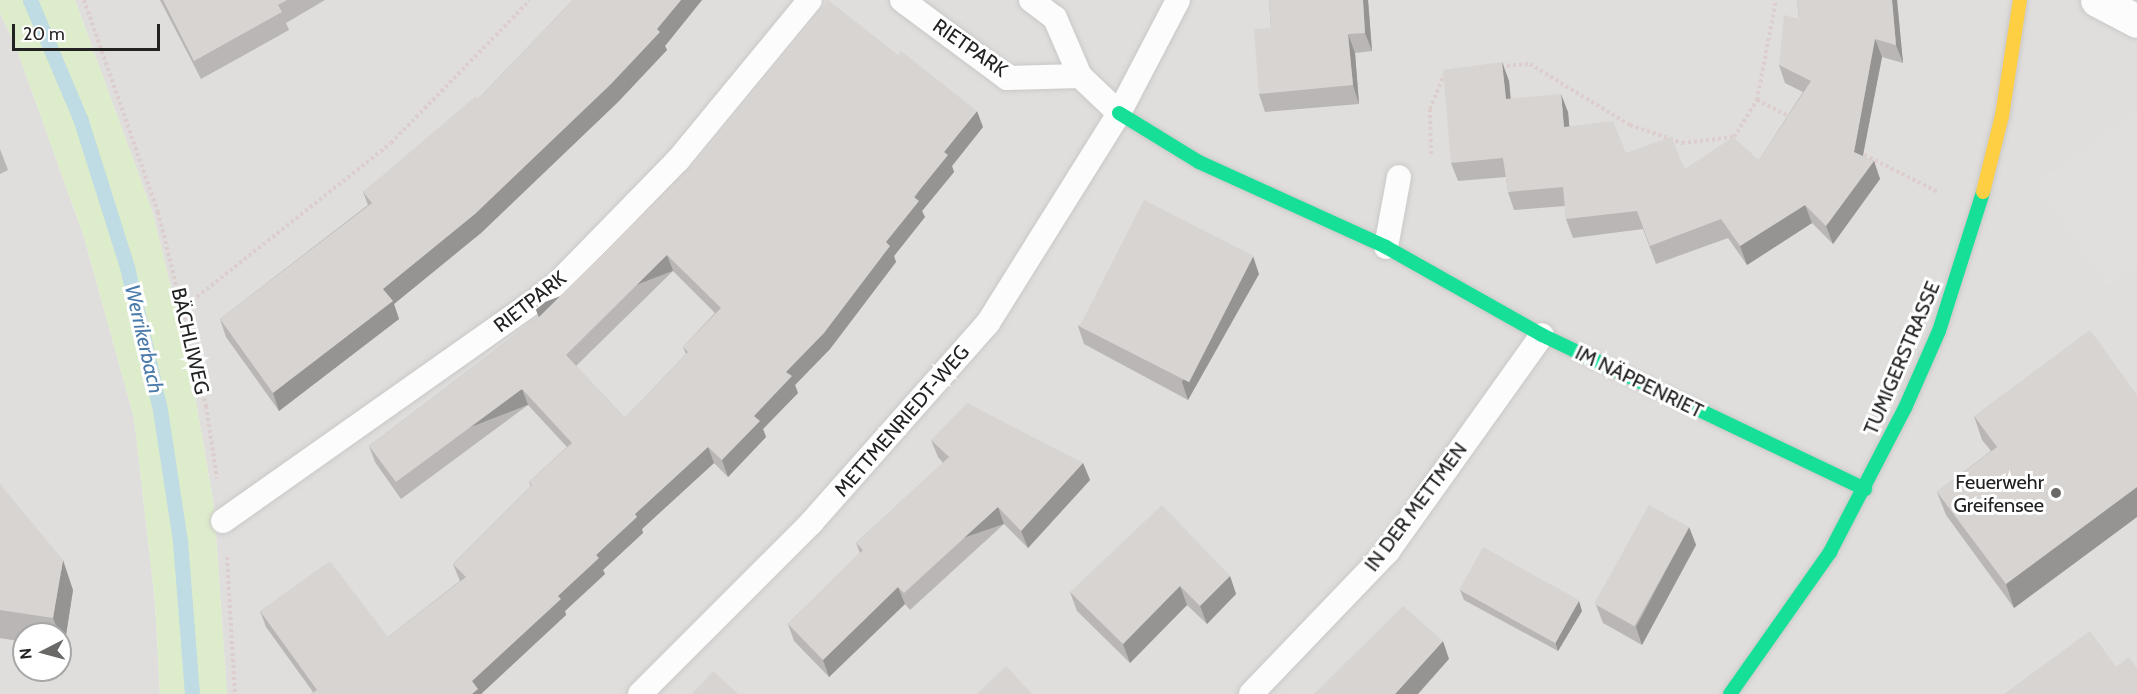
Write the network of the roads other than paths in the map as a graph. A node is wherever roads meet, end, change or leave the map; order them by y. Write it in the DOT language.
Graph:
graph roads {
  1 [pos="810,0"];
  2 [pos="902,0"];
  3 [pos="1030,0"];
  4 [pos="1178,0"];
  5 [pos="2020,0"];
  6 [pos="2097,0"];
  7 [pos="2137,21"];
  8 [pos="1080,76"];
  9 [pos="1119,112"];
  10 [pos="1399,177"];
  11 [pos="1386,247"];
  12 [pos="1542,335"];
  13 [pos="1865,489"];
  14 [pos="224,521"];
  15 [pos="640,694"];
  16 [pos="1251,694"];
  17 [pos="1730,694"];
  1 -- 14 [label="lane, RIETPARK"];
  2 -- 8 [label="lane, RIETPARK"];
  3 -- 8 [label="lane"];
  4 -- 9 [label="lane"];
  5 -- 13 [label="street, TUMIGERSTRASSE"];
  6 -- 7 [label="street"];
  8 -- 9 [label="lane"];
  9 -- 11 [label="street, IM NÄPPENRIET"];
  9 -- 15 [label="lane, METTMENRIEDT-WEG"];
  10 -- 11 [label="lane"];
  11 -- 12 [label="street, IM NÄPPENRIET"];
  12 -- 13 [label="street, IM NÄPPENRIET"];
  12 -- 16 [label="lane, IN DER METTMEN"];
  13 -- 17 [label="street, TUMIGERSTRASSE"];
}
